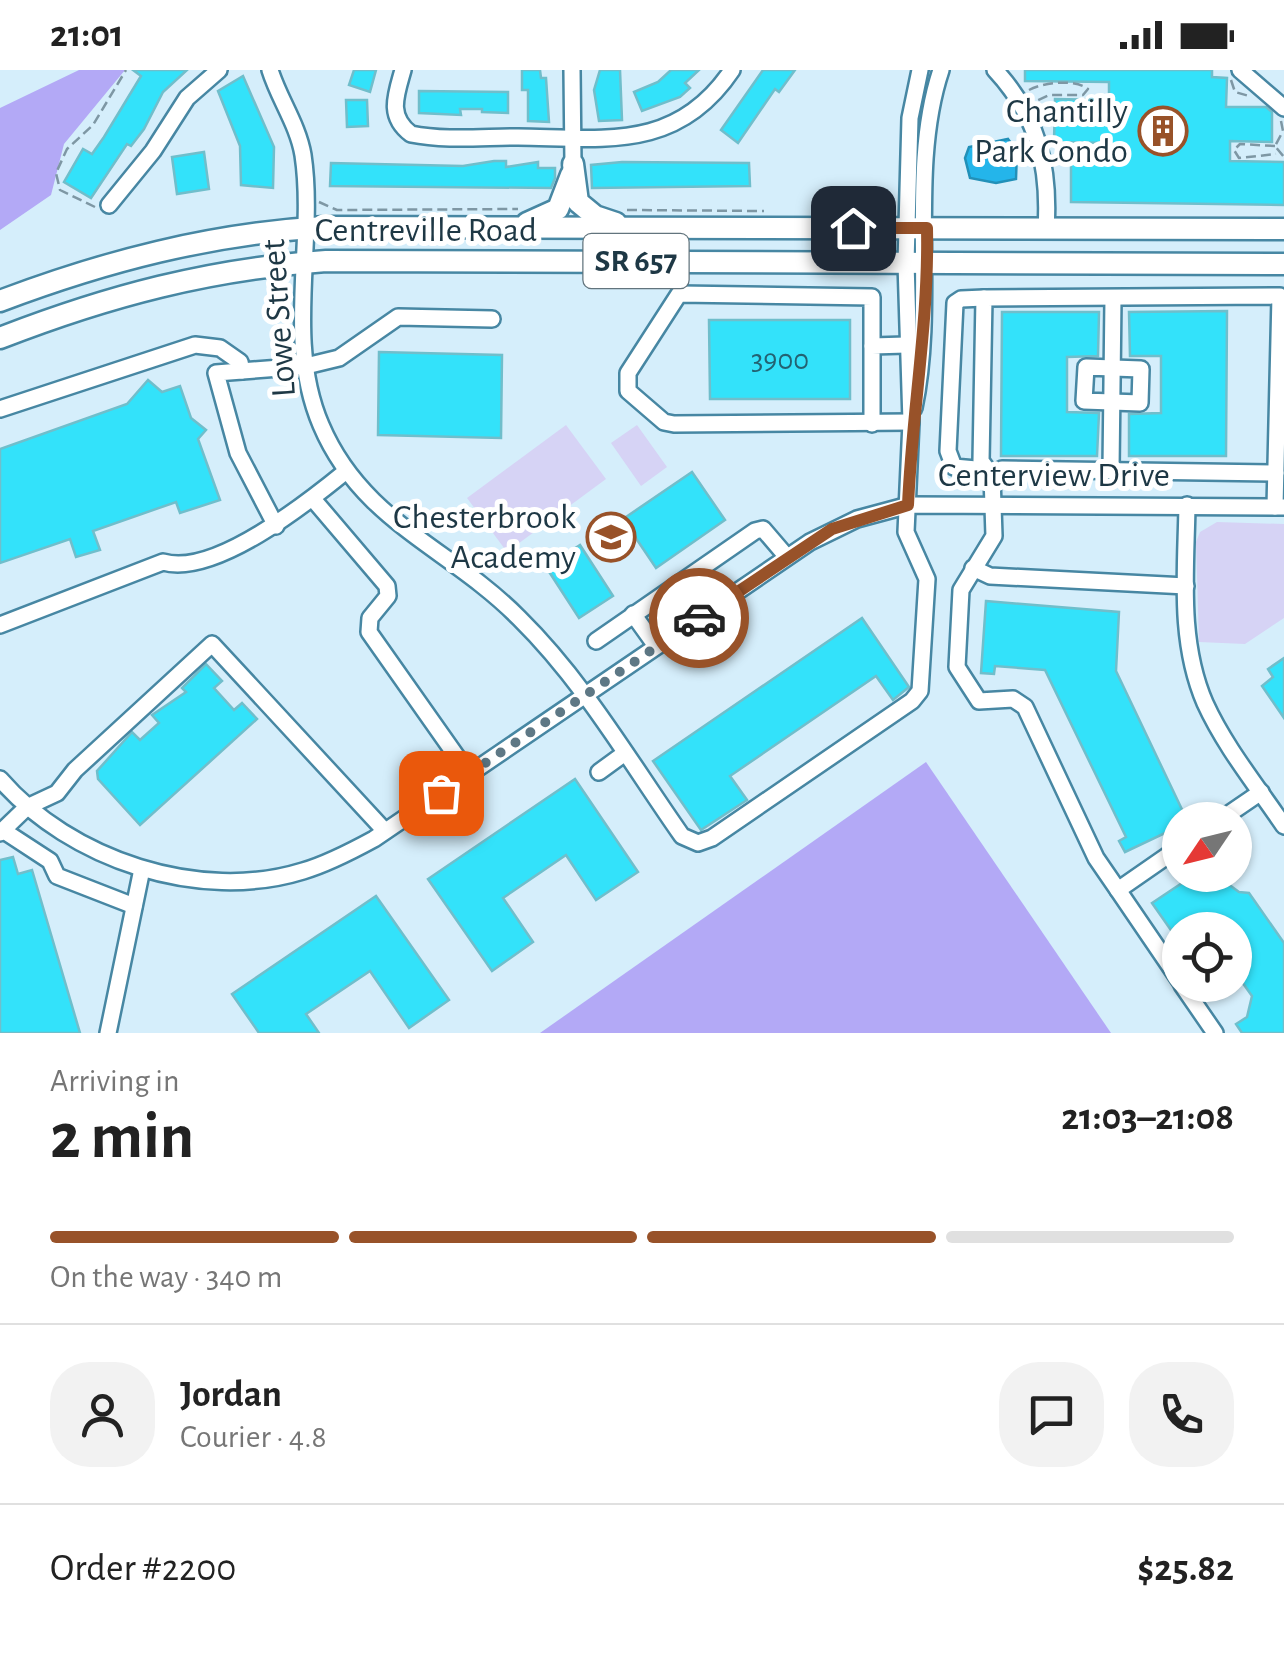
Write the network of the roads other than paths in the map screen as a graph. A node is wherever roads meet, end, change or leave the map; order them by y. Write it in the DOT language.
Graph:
graph roads {
  1 [pos="220,70"];
  2 [pos="270,70"];
  3 [pos="403,70"];
  4 [pos="572,70"];
  5 [pos="732,70"];
  6 [pos="920,70"];
  7 [pos="941,70"];
  8 [pos="995,70"];
  9 [pos="1240,70"];
  10 [pos="1283,115"];
  11 [pos="573,138"];
  12 [pos="573,164"];
  13 [pos="109,204"];
  14 [pos="521,218"];
  15 [pos="302,228"];
  16 [pos="632,228"];
  17 [pos="916,228"];
  18 [pos="1046,228"];
  19 [pos="1284,229"];
  20 [pos="302,263"];
  21 [pos="917,263"];
  22 [pos="1284,264"];
  23 [pos="1282,296"];
  24 [pos="984,298"];
  25 [pos="1114,298"];
  26 [pos="0,302"];
  27 [pos="492,319"];
  28 [pos="0,338"];
  29 [pos="906,345"];
  30 [pos="872,346"];
  31 [pos="306,366"];
  32 [pos="1112,368"];
  33 [pos="242,371"];
  34 [pos="1112,402"];
  35 [pos="0,409"];
  36 [pos="912,422"];
  37 [pos="872,424"];
  38 [pos="1111,469"];
  39 [pos="345,472"];
  40 [pos="989,473"];
  41 [pos="1276,473"];
  42 [pos="313,499"];
  43 [pos="995,504"];
  44 [pos="908,505"];
  45 [pos="1187,506"];
  46 [pos="1280,507"];
  47 [pos="276,526"];
  48 [pos="787,557"];
  49 [pos="973,568"];
  50 [pos="1186,586"];
  51 [pos="633,614"];
  52 [pos="0,625"];
  53 [pos="596,640"];
  54 [pos="656,646"];
  55 [pos="585,695"];
  56 [pos="625,753"];
  57 [pos="599,772"];
  58 [pos="469,774"];
  59 [pos="0,780"];
  60 [pos="1261,792"];
  61 [pos="1246,802"];
  62 [pos="27,807"];
  63 [pos="1284,826"];
  64 [pos="385,831"];
  65 [pos="2,832"];
  66 [pos="1162,859"];
  67 [pos="142,869"];
  68 [pos="1118,890"];
  69 [pos="134,906"];
  70 [pos="1162,955"];
  71 [pos="1194,1002"];
  72 [pos="108,1033"];
  73 [pos="1215,1033"];
  1 -- 13 [label="street"];
  2 -- 15 [label="street, Lowe Street"];
  3 -- 11 [label="street"];
  4 -- 11 [label="street"];
  5 -- 11 [label="street"];
  6 -- 17 [label="street"];
  7 -- 17 [label="street"];
  8 -- 18 [label="street"];
  9 -- 10 [label="street"];
  11 -- 12 [label="street"];
  12 -- 14 [label="main road"];
  12 -- 16 [label="main road"];
  14 -- 15 [label="main road, Centreville Road / SR 657"];
  14 -- 16 [label="main road, Centreville Road / SR 657"];
  15 -- 20 [label="street, Lowe Street"];
  15 -- 26 [label="main road, Centreville Road / SR 657"];
  16 -- 17 [label="main road, Centreville Road / SR 657"];
  17 -- 18 [label="main road, Centreville Road / SR 657"];
  17 -- 21 [label="street"];
  18 -- 19 [label="main road, Centreville Road / SR 657"];
  20 -- 21 [label="main road, Centreville Road / SR 657"];
  20 -- 28 [label="main road, Centreville Road / SR 657"];
  20 -- 31 [label="street, Lowe Street"];
  21 -- 22 [label="main road, Centreville Road / SR 657"];
  21 -- 29 [label="street"];
  21 -- 36 [label="street"];
  23 -- 25 [label="street"];
  23 -- 41 [label="street"];
  24 -- 25 [label="street"];
  24 -- 40 [label="street"];
  24 -- 40 [label="street"];
  25 -- 32 [label="street"];
  27 -- 31 [label="street"];
  29 -- 30 [label="street"];
  29 -- 36 [label="street"];
  30 -- 37 [label="street"];
  30 -- 37 [label="street"];
  31 -- 33 [label="street"];
  31 -- 39 [label="street, Lowe Street"];
  32 -- 34 [label="street"];
  32 -- 34 [label="street"];
  32 -- 34 [label="street"];
  33 -- 35 [label="street"];
  33 -- 47 [label="street"];
  34 -- 38 [label="street"];
  36 -- 37 [label="street"];
  36 -- 44 [label="street, Lowe Street"];
  38 -- 40 [label="street"];
  38 -- 41 [label="street"];
  39 -- 42 [label="street"];
  39 -- 55 [label="street, Lowe Street"];
  40 -- 43 [label="street"];
  41 -- 46 [label="street"];
  42 -- 47 [label="street"];
  42 -- 58 [label="street"];
  43 -- 44 [label="street, Centerview Drive"];
  43 -- 45 [label="street, Centerview Drive"];
  43 -- 49 [label="street"];
  44 -- 48 [label="street, Centerview Drive"];
  44 -- 56 [label="street, Lowe Street"];
  45 -- 46 [label="street, Centerview Drive"];
  45 -- 50 [label="street"];
  47 -- 52 [label="street"];
  48 -- 51 [label="street"];
  48 -- 54 [label="street, Centerview Drive"];
  49 -- 50 [label="street"];
  49 -- 68 [label="street"];
  50 -- 60 [label="street"];
  51 -- 53 [label="street"];
  51 -- 54 [label="street"];
  54 -- 55 [label="street, Centerview Drive"];
  55 -- 56 [label="street, Lowe Street"];
  55 -- 58 [label="street, Centerview Drive"];
  56 -- 57 [label="street"];
  58 -- 64 [label="street, Centerview Drive"];
  59 -- 62 [label="street, Centerview Drive"];
  60 -- 61 [label="street"];
  60 -- 63 [label="street"];
  62 -- 64 [label="street"];
  62 -- 65 [label="street"];
  62 -- 67 [label="street, Centerview Drive"];
  64 -- 67 [label="street, Centerview Drive"];
  65 -- 69 [label="street"];
  66 -- 68 [label="street"];
  67 -- 69 [label="street"];
  68 -- 70 [label="street"];
  69 -- 72 [label="street"];
  71 -- 73 [label="street"];
}
